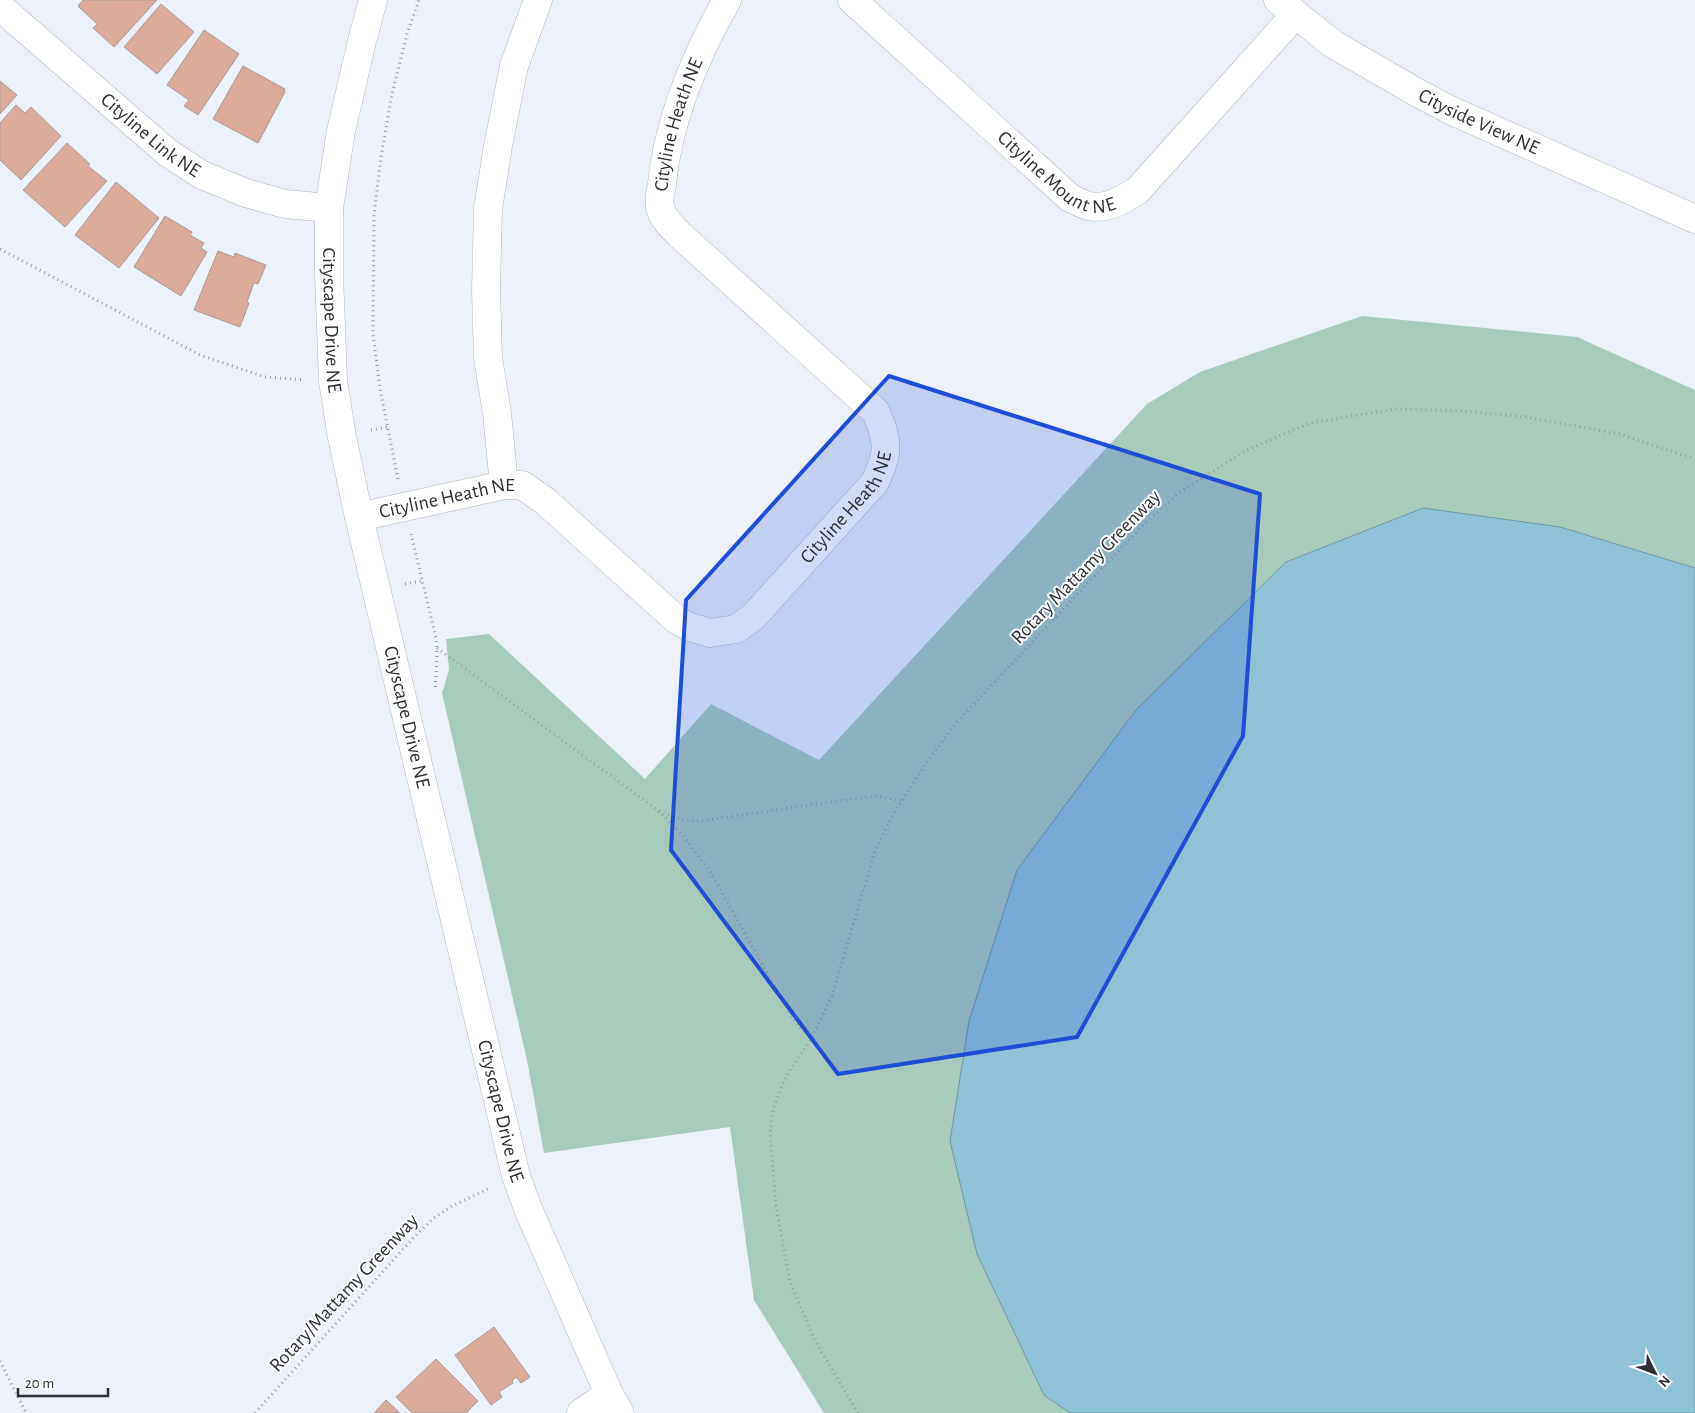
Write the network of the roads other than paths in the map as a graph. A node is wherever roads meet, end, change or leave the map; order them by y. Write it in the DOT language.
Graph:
graph roads {
  1 [pos="373,0"];
  2 [pos="538,0"];
  3 [pos="727,0"];
  4 [pos="852,0"];
  5 [pos="0,7"];
  6 [pos="1286,7"];
  7 [pos="329,208"];
  8 [pos="1695,219"];
  9 [pos="504,485"];
  10 [pos="359,517"];
  11 [pos="615,1404"];
  12 [pos="581,1413"];
  1 -- 7 [label="street, Cityscape Drive NE"];
  2 -- 9 [label="street"];
  3 -- 9 [label="street, Cityline Heath NE"];
  4 -- 6 [label="street, Cityline Mount NE"];
  5 -- 7 [label="street, Cityline Link NE"];
  6 -- 8 [label="street, Cityside View NE"];
  7 -- 10 [label="street, Cityscape Drive NE"];
  9 -- 10 [label="street, Cityline Heath NE"];
  10 -- 11 [label="street, Cityscape Drive NE"];
  11 -- 12 [label="street"];
}
